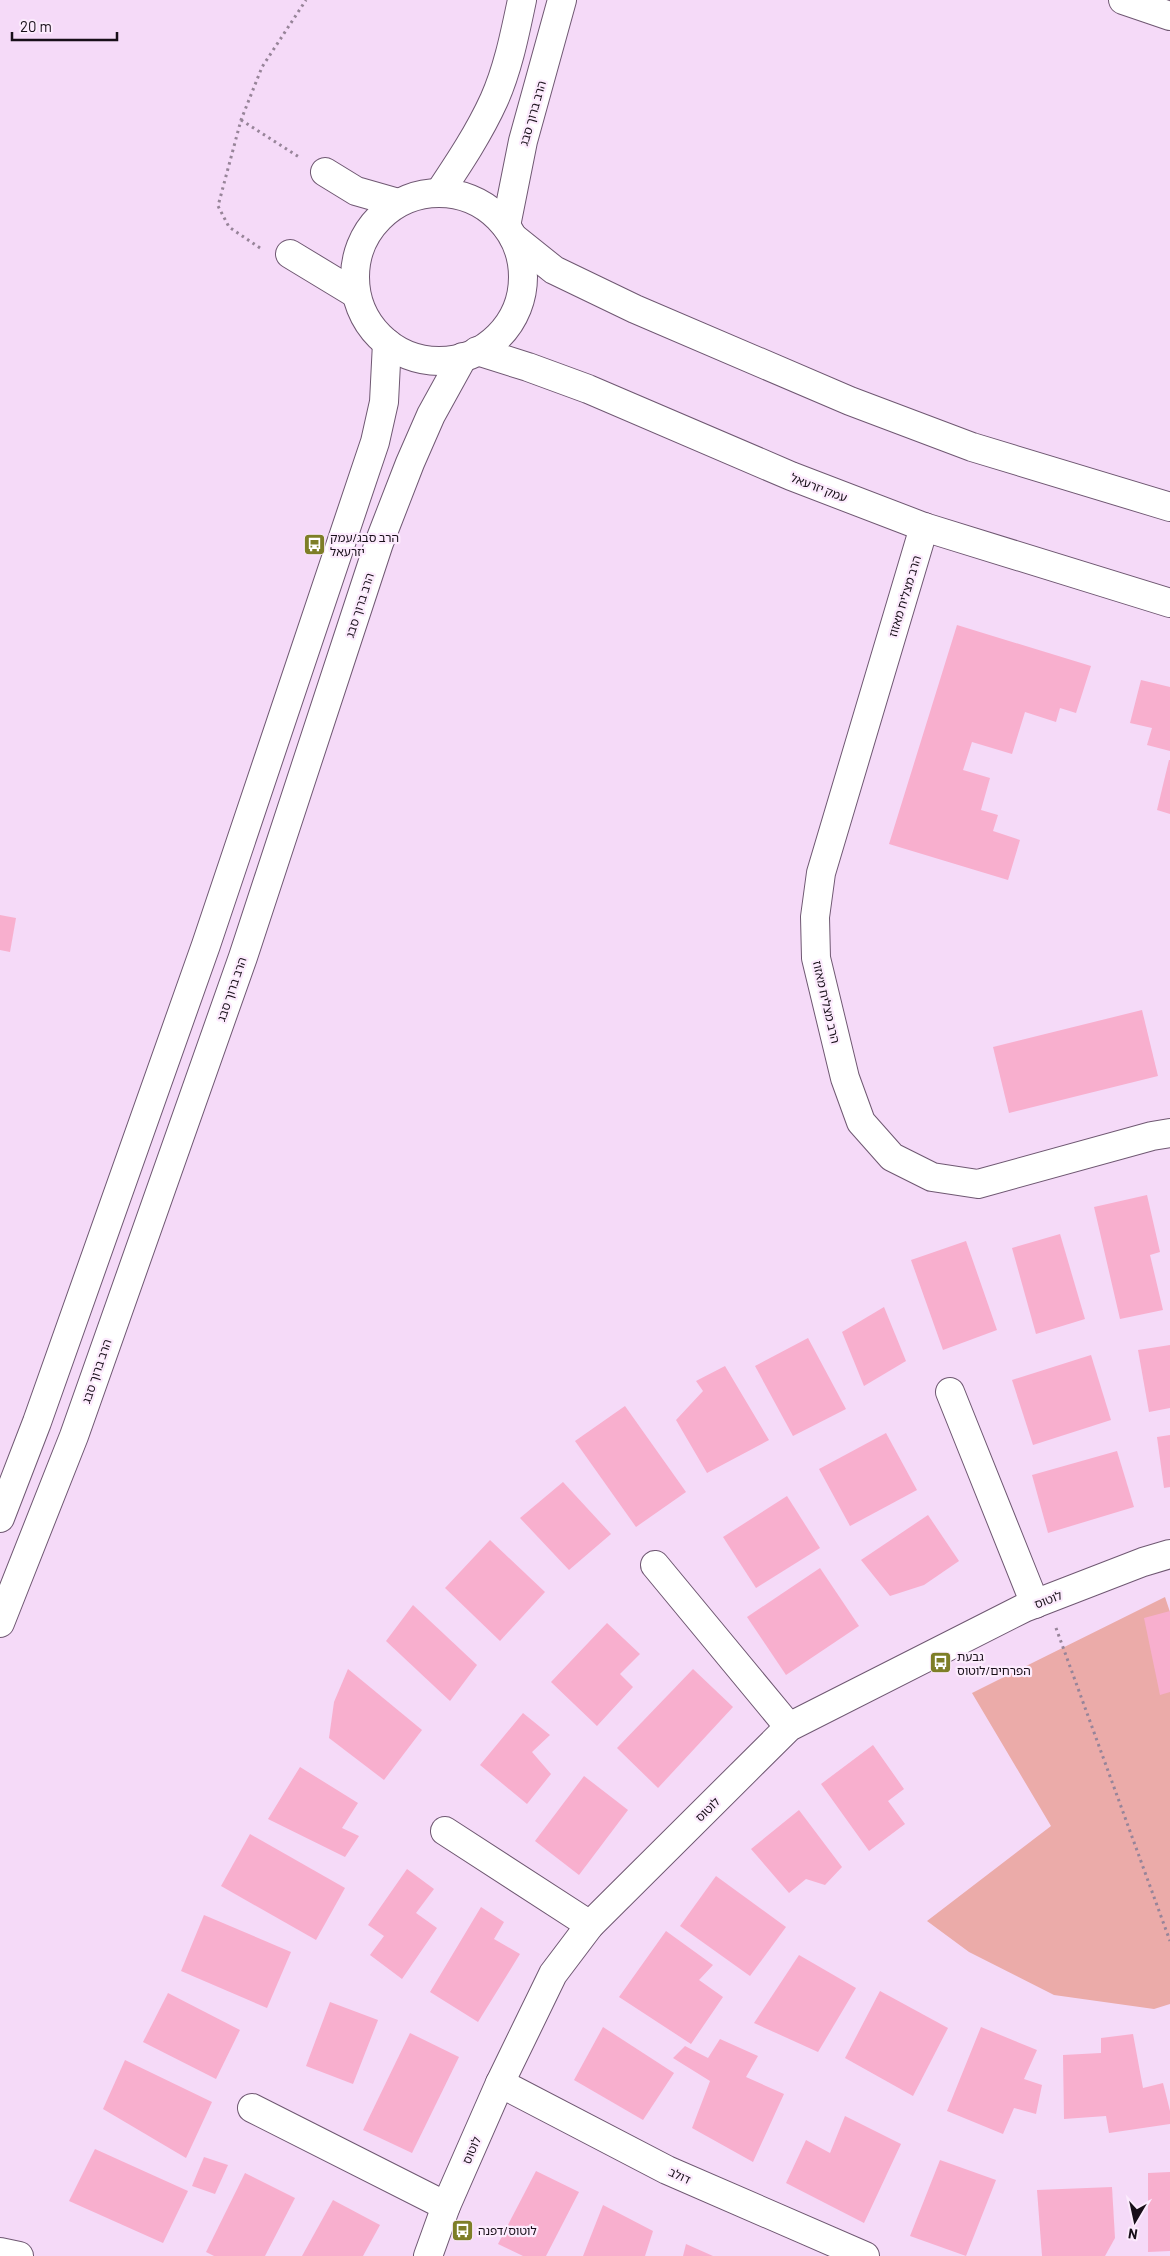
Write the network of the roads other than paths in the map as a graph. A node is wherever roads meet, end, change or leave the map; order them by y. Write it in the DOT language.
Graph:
graph roads {
  1 [pos="522,0"];
  2 [pos="562,0"];
  3 [pos="1123,0"];
  4 [pos="1170,16"];
  5 [pos="325,172"];
  6 [pos="439,193"];
  7 [pos="398,203"];
  8 [pos="510,232"];
  9 [pos="290,254"];
  10 [pos="356,294"];
  11 [pos="387,343"];
  12 [pos="470,354"];
  13 [pos="1170,507"];
  14 [pos="924,527"];
  15 [pos="1170,602"];
  16 [pos="1170,1133"];
  17 [pos="950,1392"];
  18 [pos="0,1518"];
  19 [pos="1170,1554"];
  20 [pos="655,1565"];
  21 [pos="1040,1602"];
  22 [pos="0,1623"];
  23 [pos="789,1727"];
  24 [pos="446,1831"];
  25 [pos="590,1925"];
  26 [pos="500,2084"];
  27 [pos="252,2108"];
  28 [pos="446,2206"];
  29 [pos="0,2252"];
  30 [pos="19,2256"];
  31 [pos="428,2256"];
  32 [pos="865,2256"];
  1 -- 6 [label="street"];
  2 -- 8 [label="street, הרב ברוך סבג"];
  3 -- 4 [label="street"];
  5 -- 7 [label="street"];
  6 -- 7 [label="street"];
  6 -- 8 [label="street"];
  7 -- 10 [label="street"];
  8 -- 12 [label="street"];
  8 -- 13 [label="street"];
  9 -- 10 [label="street"];
  10 -- 11 [label="street"];
  11 -- 12 [label="street"];
  11 -- 18 [label="street"];
  12 -- 14 [label="street, עמק יזרעאל"];
  12 -- 22 [label="street, הרב ברוך סבג"];
  14 -- 15 [label="street, עמק יזרעאל"];
  14 -- 16 [label="street, הרב מצליח מאזוז"];
  17 -- 21 [label="street"];
  19 -- 21 [label="street, לוטוס"];
  20 -- 23 [label="street"];
  21 -- 23 [label="street, לוטוס"];
  23 -- 25 [label="street, לוטוס"];
  24 -- 25 [label="street"];
  25 -- 26 [label="street, לוטוס"];
  26 -- 28 [label="street, לוטוס"];
  26 -- 32 [label="street, דולב"];
  27 -- 28 [label="street"];
  28 -- 31 [label="street, לוטוס"];
  29 -- 30 [label="street"];
}
